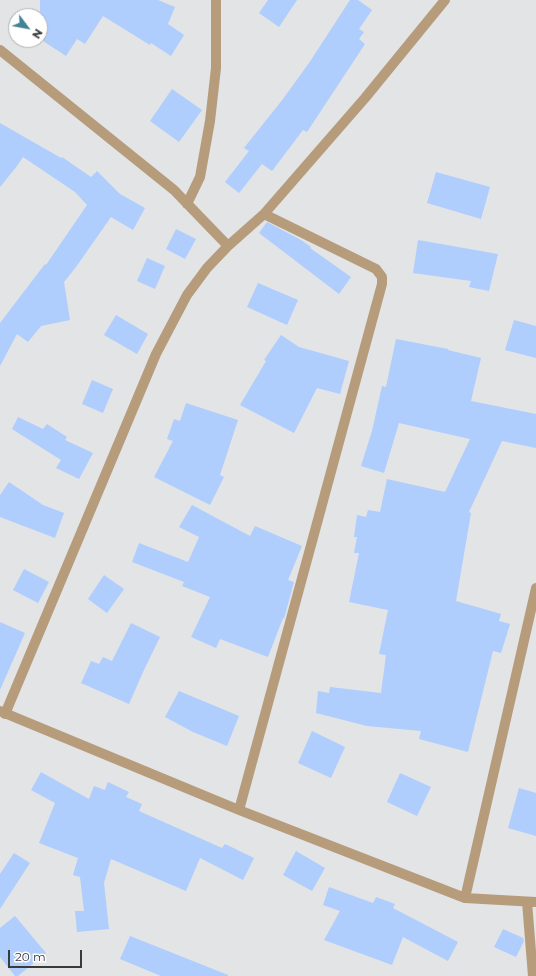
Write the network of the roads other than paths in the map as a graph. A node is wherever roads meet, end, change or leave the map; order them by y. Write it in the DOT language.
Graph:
graph roads {
  1 [pos="216,0"];
  2 [pos="445,0"];
  3 [pos="0,50"];
  4 [pos="187,204"];
  5 [pos="264,214"];
  6 [pos="228,246"];
  7 [pos="536,588"];
  8 [pos="3,713"];
  9 [pos="239,810"];
  10 [pos="465,898"];
  11 [pos="532,902"];
  12 [pos="533,976"];
  1 -- 4 [label="street"];
  2 -- 5 [label="street"];
  3 -- 4 [label="street"];
  4 -- 6 [label="street"];
  5 -- 6 [label="street"];
  5 -- 9 [label="street"];
  6 -- 8 [label="street"];
  7 -- 10 [label="street"];
  8 -- 9 [label="street"];
  9 -- 10 [label="street"];
  10 -- 11 [label="street"];
  11 -- 12 [label="street"];
}
